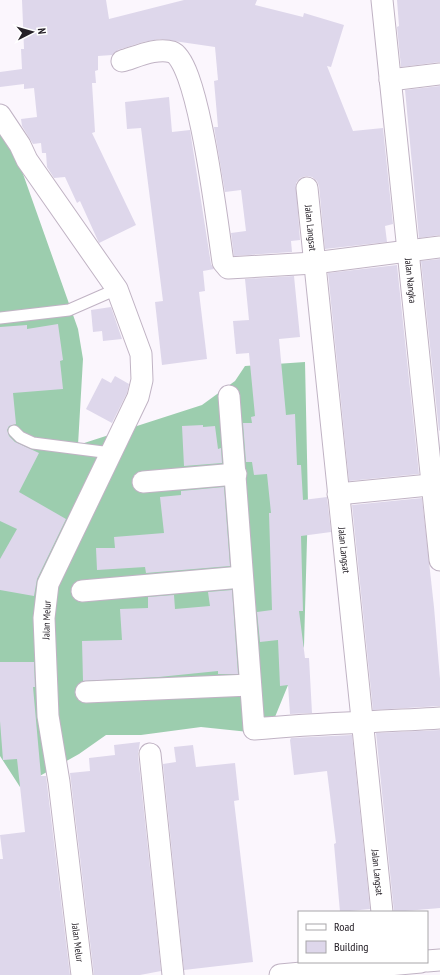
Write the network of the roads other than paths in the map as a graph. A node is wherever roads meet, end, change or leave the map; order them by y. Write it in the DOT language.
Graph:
graph roads {
  1 [pos="382,0"];
  2 [pos="122,61"];
  3 [pos="440,74"];
  4 [pos="390,80"];
  5 [pos="0,114"];
  6 [pos="307,188"];
  7 [pos="440,247"];
  8 [pos="408,251"];
  9 [pos="314,263"];
  10 [pos="117,289"];
  11 [pos="0,318"];
  12 [pos="229,396"];
  13 [pos="14,431"];
  14 [pos="111,453"];
  15 [pos="236,474"];
  16 [pos="143,482"];
  17 [pos="436,485"];
  18 [pos="338,494"];
  19 [pos="440,560"];
  20 [pos="242,577"];
  21 [pos="82,591"];
  22 [pos="250,685"];
  23 [pos="86,692"];
  24 [pos="440,718"];
  25 [pos="362,723"];
  26 [pos="150,754"];
  27 [pos="382,911"];
  28 [pos="440,960"];
  29 [pos="428,961"];
  30 [pos="415,963"];
  31 [pos="387,968"];
  32 [pos="82,975"];
  33 [pos="173,975"];
  34 [pos="280,975"];
  1 -- 4 [label="street, Jalan Nangka"];
  2 -- 9 [label="street"];
  3 -- 4 [label="street"];
  4 -- 8 [label="street, Jalan Nangka"];
  5 -- 10 [label="street, Jalan Melur"];
  6 -- 9 [label="street, Jalan Langsat"];
  7 -- 8 [label="street"];
  8 -- 9 [label="street"];
  8 -- 17 [label="street, Jalan Nangka"];
  9 -- 18 [label="street, Jalan Langsat"];
  10 -- 11 [label="lane"];
  10 -- 14 [label="street, Jalan Melur"];
  12 -- 15 [label="street"];
  13 -- 14 [label="lane"];
  14 -- 32 [label="street, Jalan Melur"];
  15 -- 16 [label="street"];
  15 -- 20 [label="street"];
  17 -- 18 [label="street"];
  17 -- 19 [label="street, Jalan Nangka"];
  18 -- 25 [label="street, Jalan Langsat"];
  20 -- 21 [label="street"];
  20 -- 22 [label="street"];
  22 -- 23 [label="street"];
  22 -- 25 [label="street"];
  24 -- 25 [label="street"];
  25 -- 27 [label="street, Jalan Langsat"];
  26 -- 33 [label="street"];
  28 -- 29 [label="street"];
  30 -- 31 [label="street"];
  31 -- 34 [label="street"];
}
